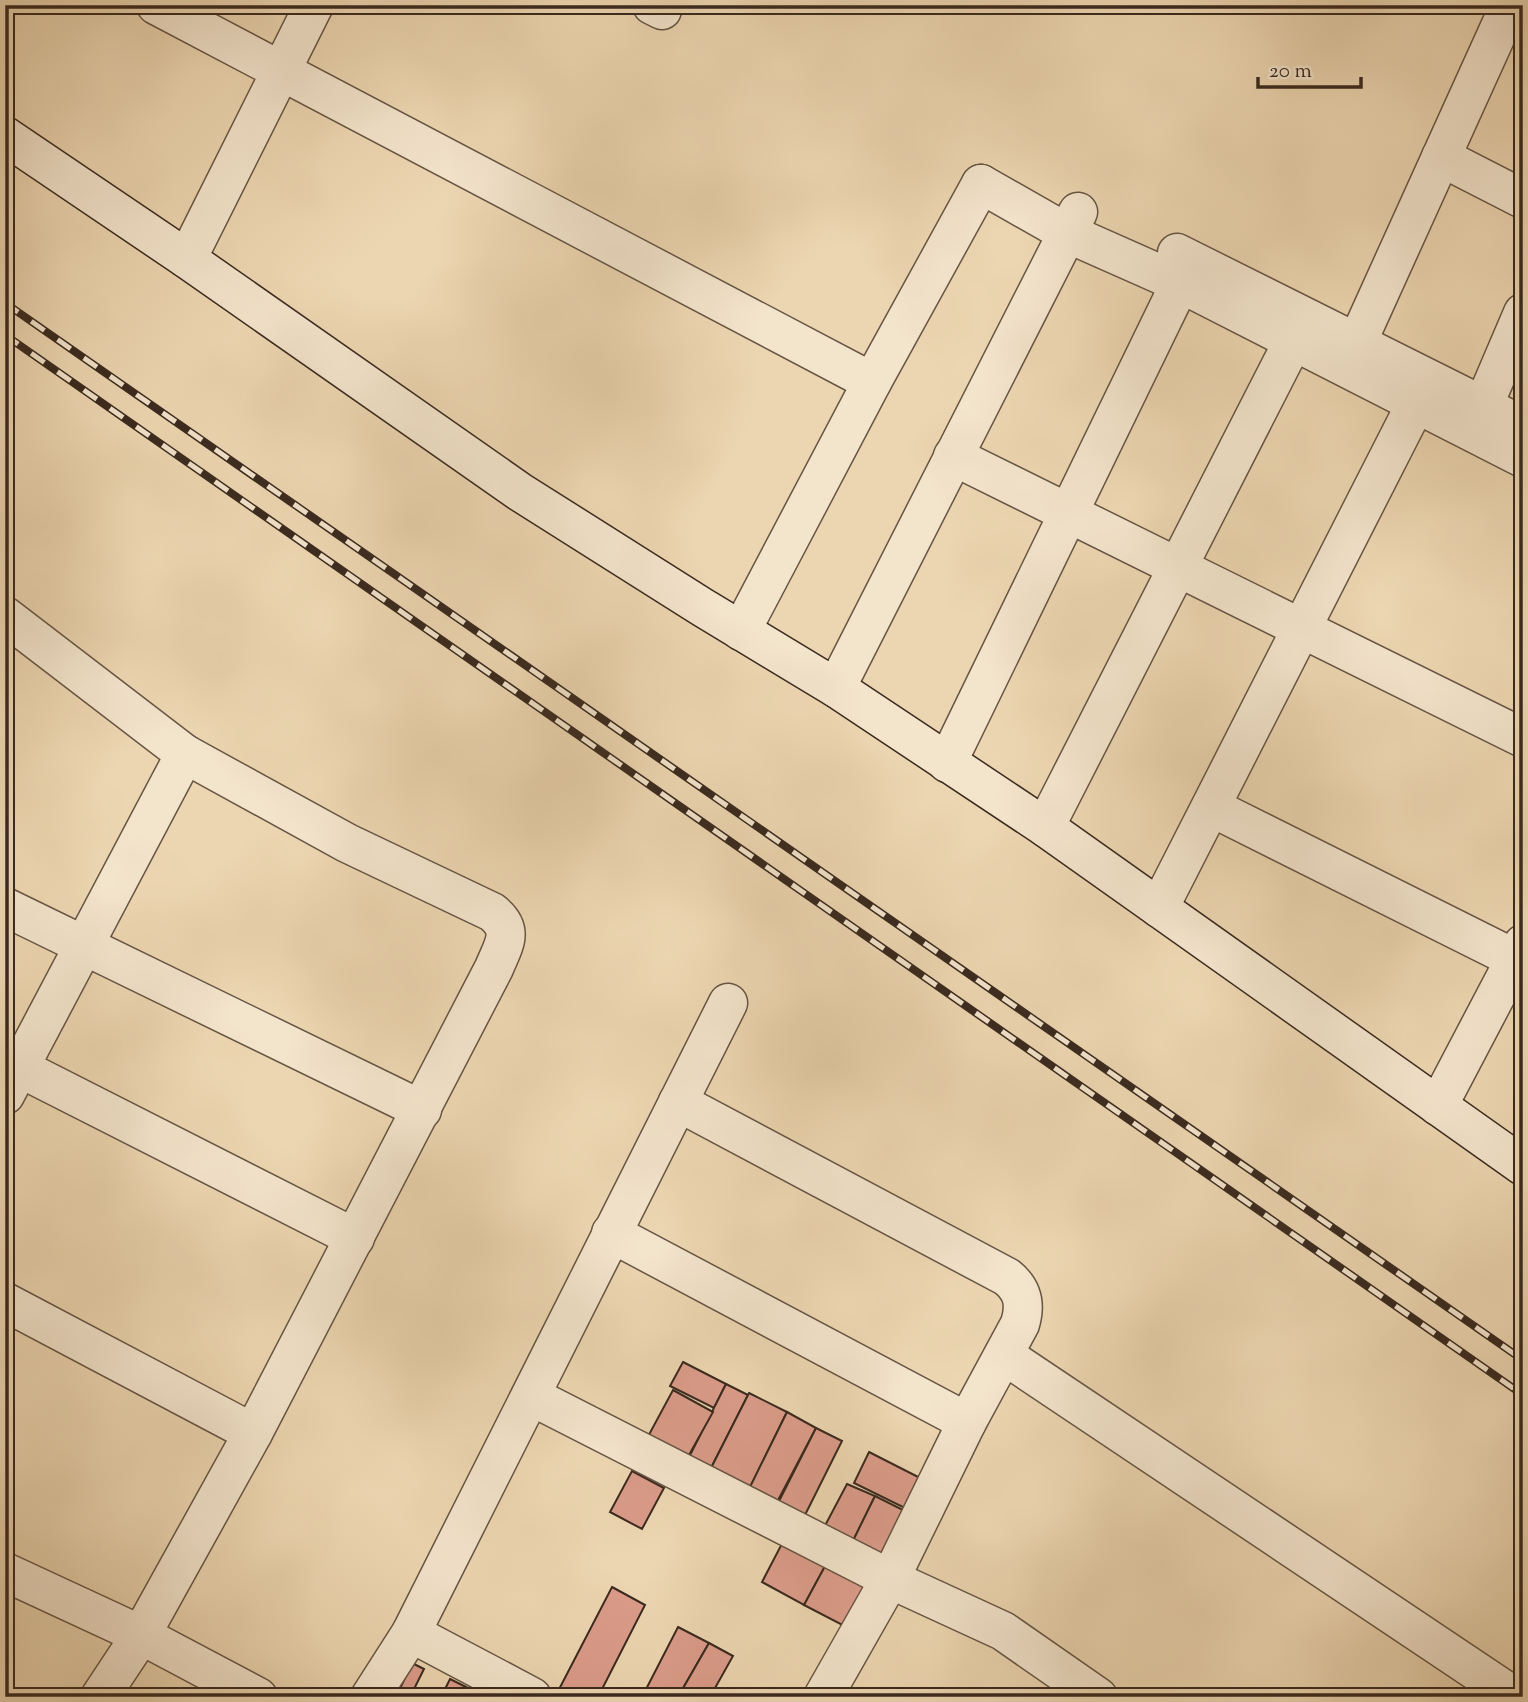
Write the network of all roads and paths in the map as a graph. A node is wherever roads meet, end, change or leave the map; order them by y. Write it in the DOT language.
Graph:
graph roads {
  1 [pos="156,5"];
  2 [pos="314,5"];
  3 [pos="1510,5"];
  4 [pos="281,71"];
  5 [pos="5,136"];
  6 [pos="1441,158"];
  7 [pos="1523,199"];
  8 [pos="1072,222"];
  9 [pos="187,259"];
  10 [pos="1186,271"];
  11 [pos="1523,313"];
  12 [pos="1300,329"];
  13 [pos="1352,355"];
  14 [pos="872,382"];
  15 [pos="1422,391"];
  16 [pos="1478,419"];
  17 [pos="1523,426"];
  18 [pos="953,456"];
  19 [pos="1523,458"];
  20 [pos="1068,513"];
  21 [pos="1178,567"];
  22 [pos="5,616"];
  23 [pos="1301,628"];
  24 [pos="741,631"];
  25 [pos="836,688"];
  26 [pos="1523,738"];
  27 [pos="185,754"];
  28 [pos="947,763"];
  29 [pos="1211,807"];
  30 [pos="1045,827"];
  31 [pos="5,907"];
  32 [pos="1159,908"];
  33 [pos="84,947"];
  34 [pos="1520,955"];
  35 [pos="728,1003"];
  36 [pos="13,1081"];
  37 [pos="678,1102"];
  38 [pos="1438,1106"];
  39 [pos="422,1110"];
  40 [pos="1523,1166"];
  41 [pos="611,1233"];
  42 [pos="355,1238"];
  43 [pos="5,1302"];
  44 [pos="1004,1355"];
  45 [pos="531,1396"];
  46 [pos="967,1422"];
  47 [pos="253,1433"];
  48 [pos="5,1572"];
  49 [pos="890,1579"];
  50 [pos="411,1633"];
  51 [pos="141,1635"];
  52 [pos="1510,1695"];
  53 [pos="100,1697"];
  54 [pos="258,1697"];
  55 [pos="370,1697"];
  56 [pos="531,1697"];
  57 [pos="823,1697"];
  58 [pos="1098,1697"];
  1 -- 4 [label="street"];
  2 -- 4 [label="street"];
  3 -- 6 [label="street"];
  4 -- 9 [label="street"];
  4 -- 14 [label="street"];
  5 -- 9 [label="street"];
  6 -- 7 [label="street"];
  6 -- 13 [label="street"];
  8 -- 10 [label="street"];
  8 -- 14 [label="street"];
  8 -- 18 [label="street"];
  9 -- 24 [label="street"];
  10 -- 12 [label="street"];
  10 -- 20 [label="street"];
  11 -- 16 [label="street"];
  12 -- 13 [label="street"];
  12 -- 21 [label="street"];
  13 -- 15 [label="street"];
  14 -- 24 [label="street"];
  15 -- 16 [label="street"];
  15 -- 23 [label="street"];
  16 -- 17 [label="street"];
  16 -- 19 [label="street"];
  18 -- 20 [label="street"];
  18 -- 25 [label="street"];
  20 -- 21 [label="street"];
  20 -- 28 [label="street"];
  21 -- 23 [label="street"];
  21 -- 30 [label="street"];
  22 -- 27 [label="street"];
  23 -- 26 [label="street"];
  23 -- 29 [label="street"];
  24 -- 25 [label="street"];
  25 -- 28 [label="street"];
  27 -- 33 [label="street"];
  27 -- 39 [label="street"];
  28 -- 30 [label="street"];
  29 -- 32 [label="street"];
  29 -- 34 [label="street"];
  30 -- 32 [label="street"];
  31 -- 33 [label="street"];
  32 -- 38 [label="street"];
  33 -- 36 [label="street"];
  33 -- 39 [label="street"];
  34 -- 38 [label="street"];
  35 -- 37 [label="street"];
  36 -- 42 [label="street"];
  37 -- 41 [label="street"];
  37 -- 44 [label="street"];
  38 -- 40 [label="street"];
  39 -- 42 [label="street"];
  41 -- 45 [label="street"];
  41 -- 46 [label="street"];
  42 -- 47 [label="street"];
  43 -- 47 [label="street"];
  44 -- 46 [label="street"];
  44 -- 52 [label="street"];
  45 -- 49 [label="street"];
  45 -- 50 [label="street"];
  46 -- 49 [label="street"];
  47 -- 51 [label="street"];
  48 -- 51 [label="street"];
  49 -- 57 [label="street"];
  49 -- 58 [label="street"];
  50 -- 55 [label="street"];
  50 -- 56 [label="street"];
  51 -- 53 [label="street"];
  51 -- 54 [label="street"];
}
